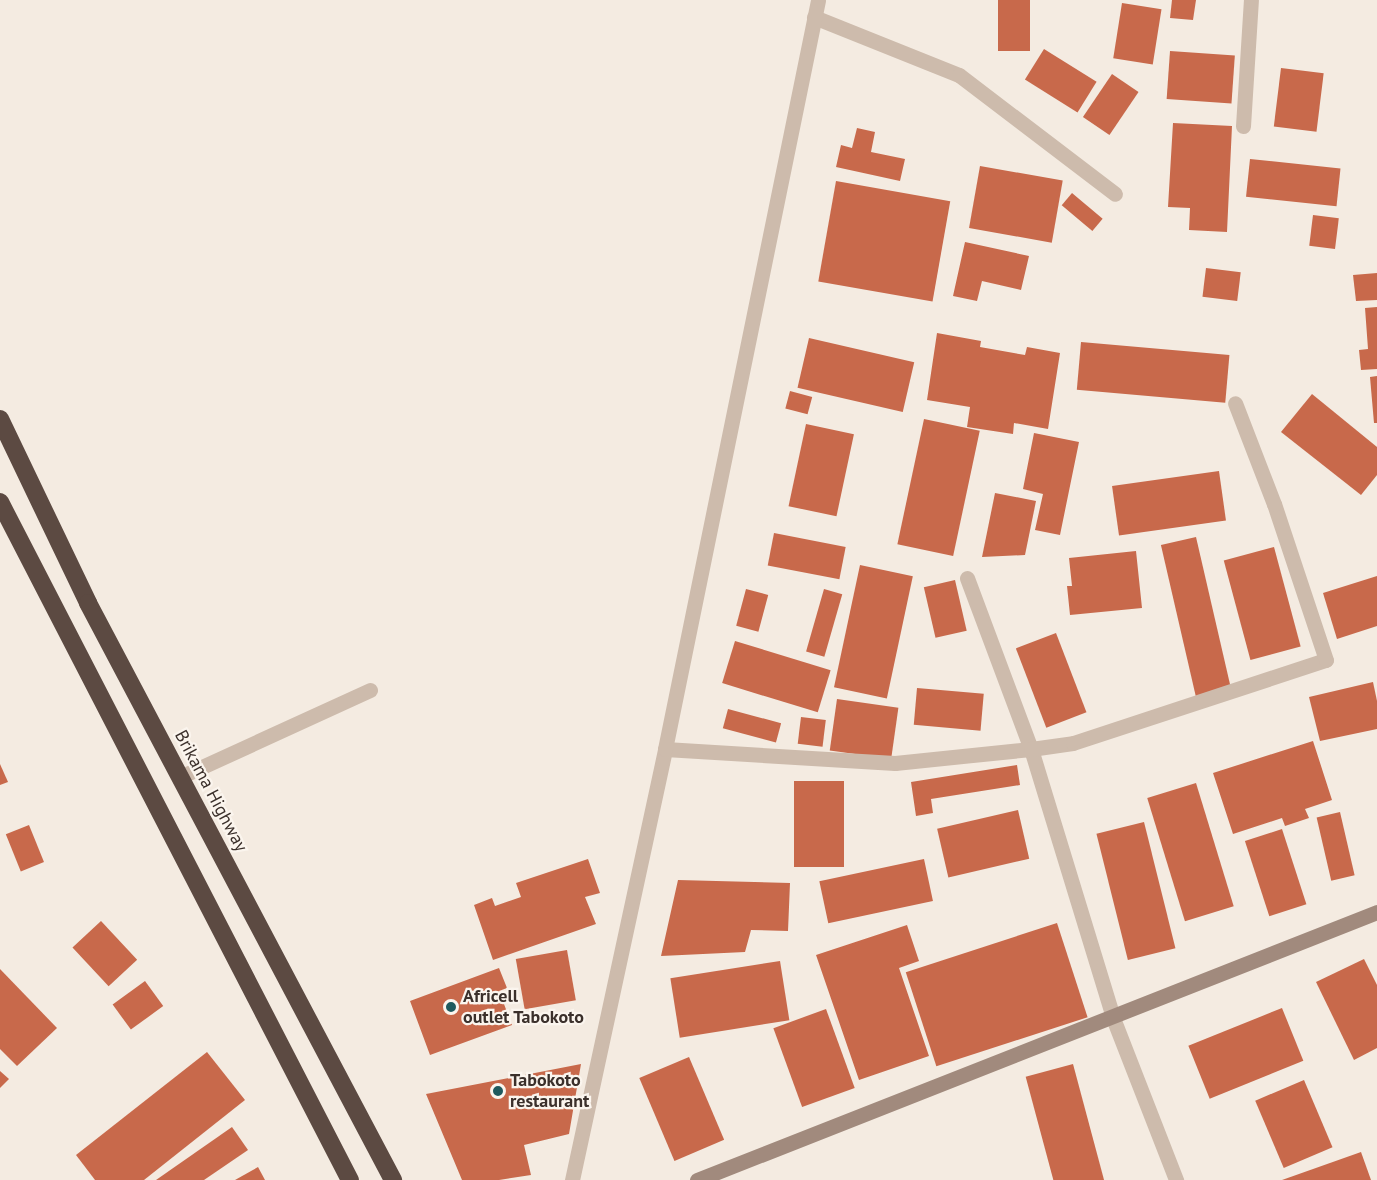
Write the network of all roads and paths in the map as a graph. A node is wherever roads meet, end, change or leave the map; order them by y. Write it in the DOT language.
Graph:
graph roads {
  1 [pos="818,0"];
  2 [pos="1251,0"];
  3 [pos="814,17"];
  4 [pos="1243,126"];
  5 [pos="1115,194"];
  6 [pos="1235,403"];
  7 [pos="0,419"];
  8 [pos="0,502"];
  9 [pos="7,530"];
  10 [pos="967,578"];
  11 [pos="370,690"];
  12 [pos="664,749"];
  13 [pos="1031,749"];
  14 [pos="180,777"];
  15 [pos="1377,912"];
  16 [pos="1113,1018"];
  17 [pos="350,1180"];
  18 [pos="393,1180"];
  19 [pos="572,1180"];
  20 [pos="697,1180"];
  21 [pos="1176,1180"];
  1 -- 3 [label="street"];
  2 -- 4 [label="street"];
  3 -- 5 [label="street"];
  3 -- 12 [label="street"];
  6 -- 13 [label="street"];
  7 -- 14 [label="highway, Brikama Highway"];
  8 -- 9 [label="highway"];
  9 -- 17 [label="highway"];
  10 -- 13 [label="street"];
  11 -- 14 [label="street"];
  12 -- 13 [label="street"];
  12 -- 19 [label="street"];
  13 -- 16 [label="street"];
  14 -- 18 [label="highway, Brikama Highway"];
  15 -- 16 [label="street"];
  16 -- 20 [label="street"];
  16 -- 21 [label="street"];
}
